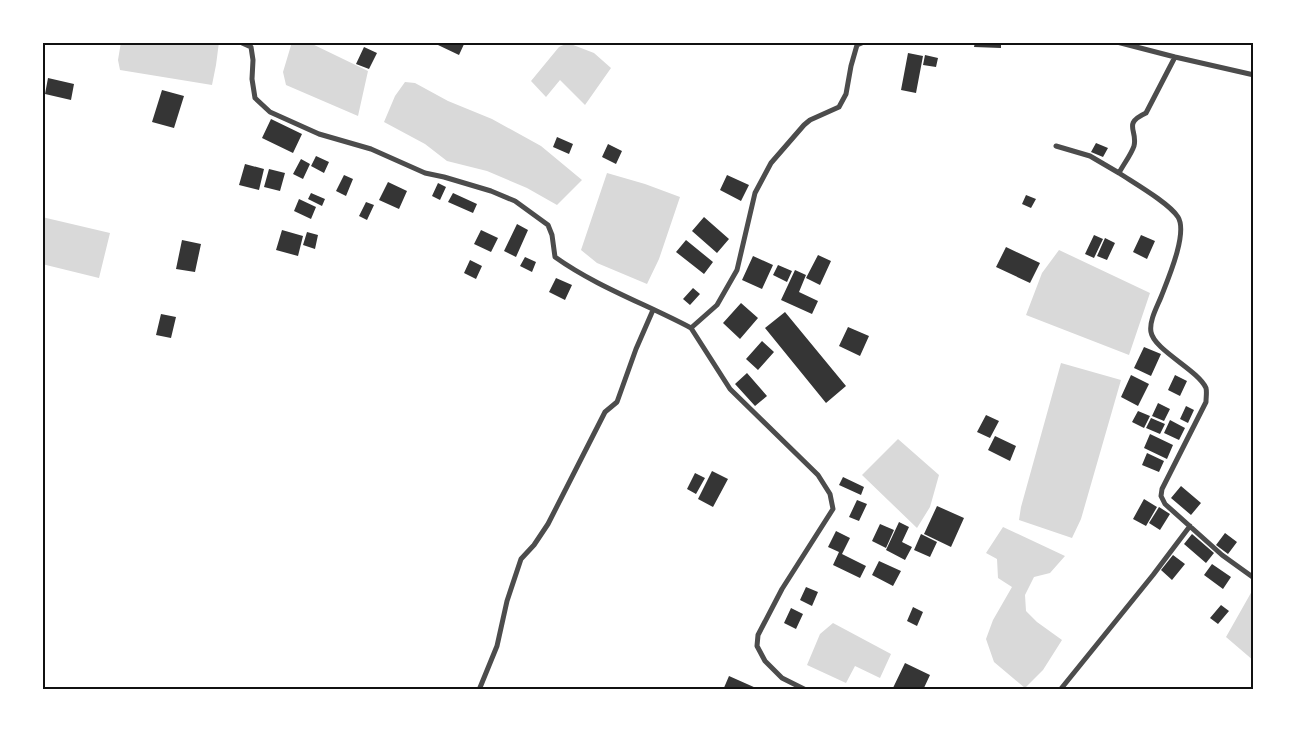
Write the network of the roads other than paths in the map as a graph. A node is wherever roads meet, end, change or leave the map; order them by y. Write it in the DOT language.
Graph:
graph roads {
  1 [pos="240,42"];
  2 [pos="864,42"];
  3 [pos="1117,42"];
  4 [pos="854,43"];
  5 [pos="1175,57"];
  6 [pos="1254,75"];
  7 [pos="1056,146"];
  8 [pos="1119,173"];
  9 [pos="653,310"];
  10 [pos="691,328"];
  11 [pos="1190,526"];
  12 [pos="1254,578"];
  13 [pos="479,690"];
  14 [pos="806,690"];
  15 [pos="1060,690"];
  1 -- 9 [label="street"];
  2 -- 4 [label="street"];
  3 -- 5 [label="street"];
  4 -- 10 [label="street"];
  5 -- 6 [label="street"];
  5 -- 8 [label="street"];
  7 -- 8 [label="street"];
  8 -- 11 [label="street"];
  9 -- 10 [label="street"];
  9 -- 13 [label="street"];
  10 -- 14 [label="street"];
  11 -- 12 [label="street"];
  11 -- 15 [label="street"];
}
